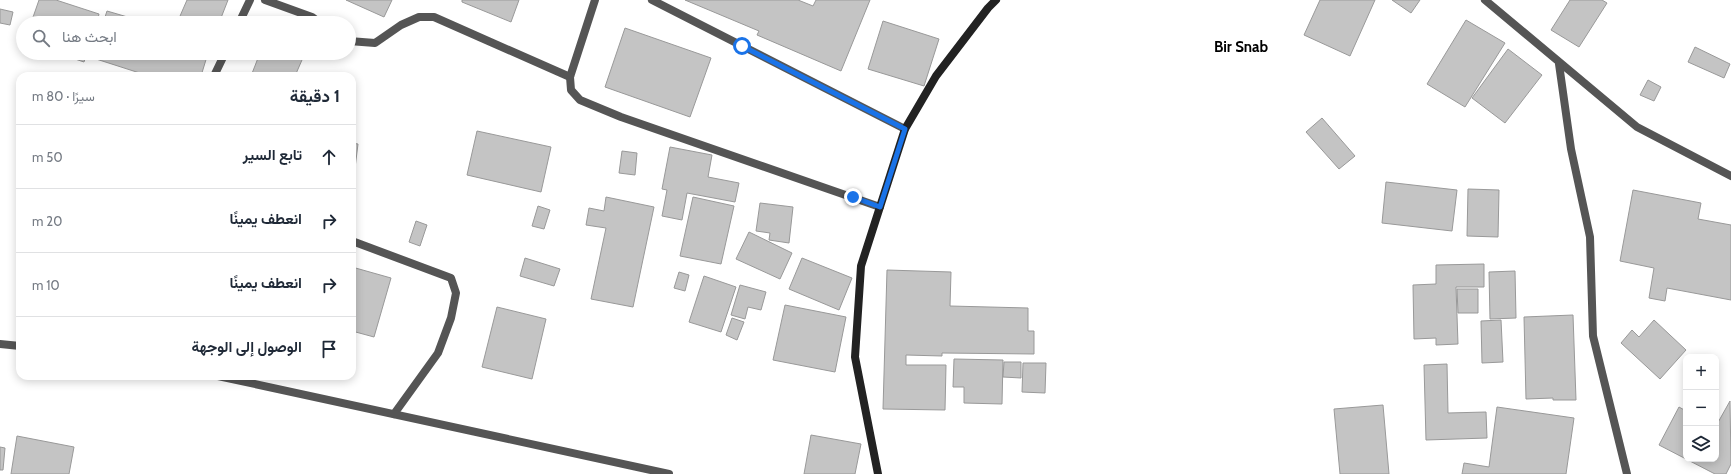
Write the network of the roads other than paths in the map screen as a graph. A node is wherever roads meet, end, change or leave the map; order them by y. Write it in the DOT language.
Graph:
graph roads {
  1 [pos="250,0"];
  2 [pos="265,0"];
  3 [pos="595,0"];
  4 [pos="652,0"];
  5 [pos="996,0"];
  6 [pos="1484,0"];
  7 [pos="242,16"];
  8 [pos="309,16"];
  9 [pos="356,42"];
  10 [pos="222,60"];
  11 [pos="1559,64"];
  12 [pos="216,72"];
  13 [pos="570,77"];
  14 [pos="905,129"];
  15 [pos="1731,176"];
  16 [pos="880,207"];
  17 [pos="356,242"];
  18 [pos="0,344"];
  19 [pos="16,346"];
  20 [pos="237,380"];
  21 [pos="394,414"];
  22 [pos="669,474"];
  23 [pos="878,474"];
  24 [pos="1627,474"];
  1 -- 7 [label="street"];
  2 -- 8 [label="street"];
  3 -- 13 [label="street"];
  4 -- 14 [label="street"];
  5 -- 14 [label="street"];
  6 -- 11 [label="street"];
  9 -- 13 [label="street"];
  10 -- 12 [label="street"];
  11 -- 15 [label="street"];
  11 -- 24 [label="street"];
  13 -- 16 [label="street"];
  14 -- 16 [label="street"];
  16 -- 23 [label="street"];
  17 -- 21 [label="street"];
  18 -- 19 [label="street"];
  20 -- 21 [label="street"];
  21 -- 22 [label="street"];
}
